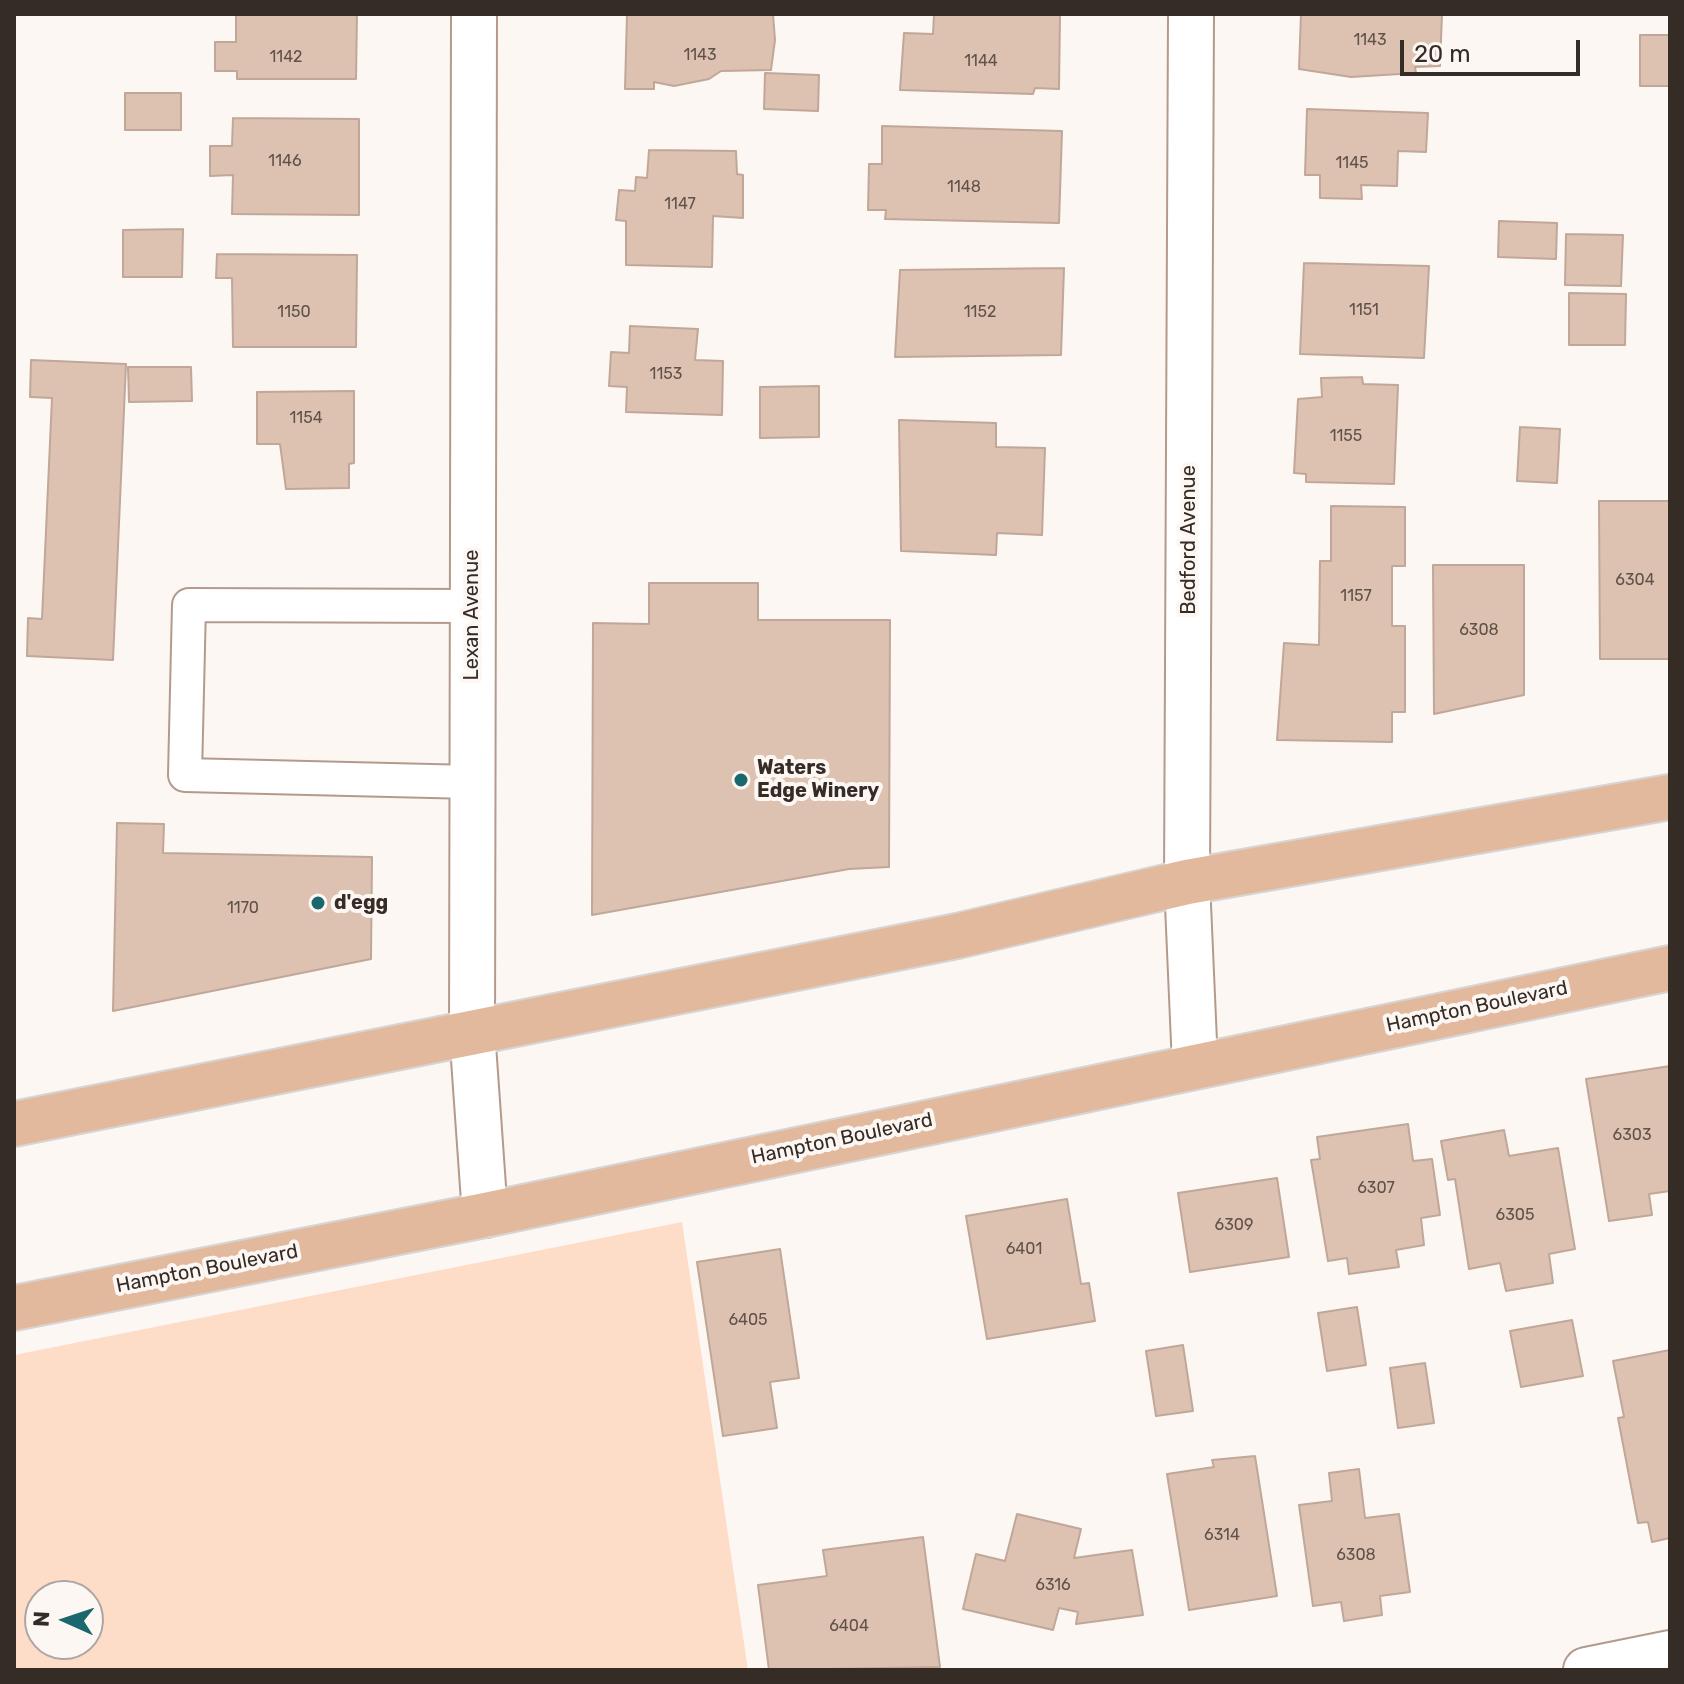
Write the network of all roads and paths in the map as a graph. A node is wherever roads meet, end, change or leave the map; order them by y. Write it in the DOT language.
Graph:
graph roads {
  1 [pos="474,14"];
  2 [pos="1191,14"];
  3 [pos="472,606"];
  4 [pos="472,782"];
  5 [pos="1670,797"];
  6 [pos="1187,882"];
  7 [pos="1670,968"];
  8 [pos="472,1031"];
  9 [pos="1195,1065"];
  10 [pos="14,1124"];
  11 [pos="485,1215"];
  12 [pos="14,1308"];
  13 [pos="1670,1653"];
  14 [pos="1586,1670"];
  1 -- 3 [label="street, Lexan Avenue"];
  2 -- 6 [label="street, Bedford Avenue"];
  3 -- 4 [label="street, Lexan Avenue"];
  3 -- 4 [label="lane"];
  4 -- 8 [label="street, Lexan Avenue"];
  5 -- 6 [label="main road"];
  6 -- 8 [label="main road"];
  6 -- 9 [label="street, Bedford Avenue"];
  7 -- 9 [label="main road, Hampton Boulevard"];
  8 -- 10 [label="main road"];
  8 -- 11 [label="street, Lexan Avenue"];
  9 -- 11 [label="main road, Hampton Boulevard"];
  11 -- 12 [label="main road, Hampton Boulevard"];
  13 -- 14 [label="street"];
}
